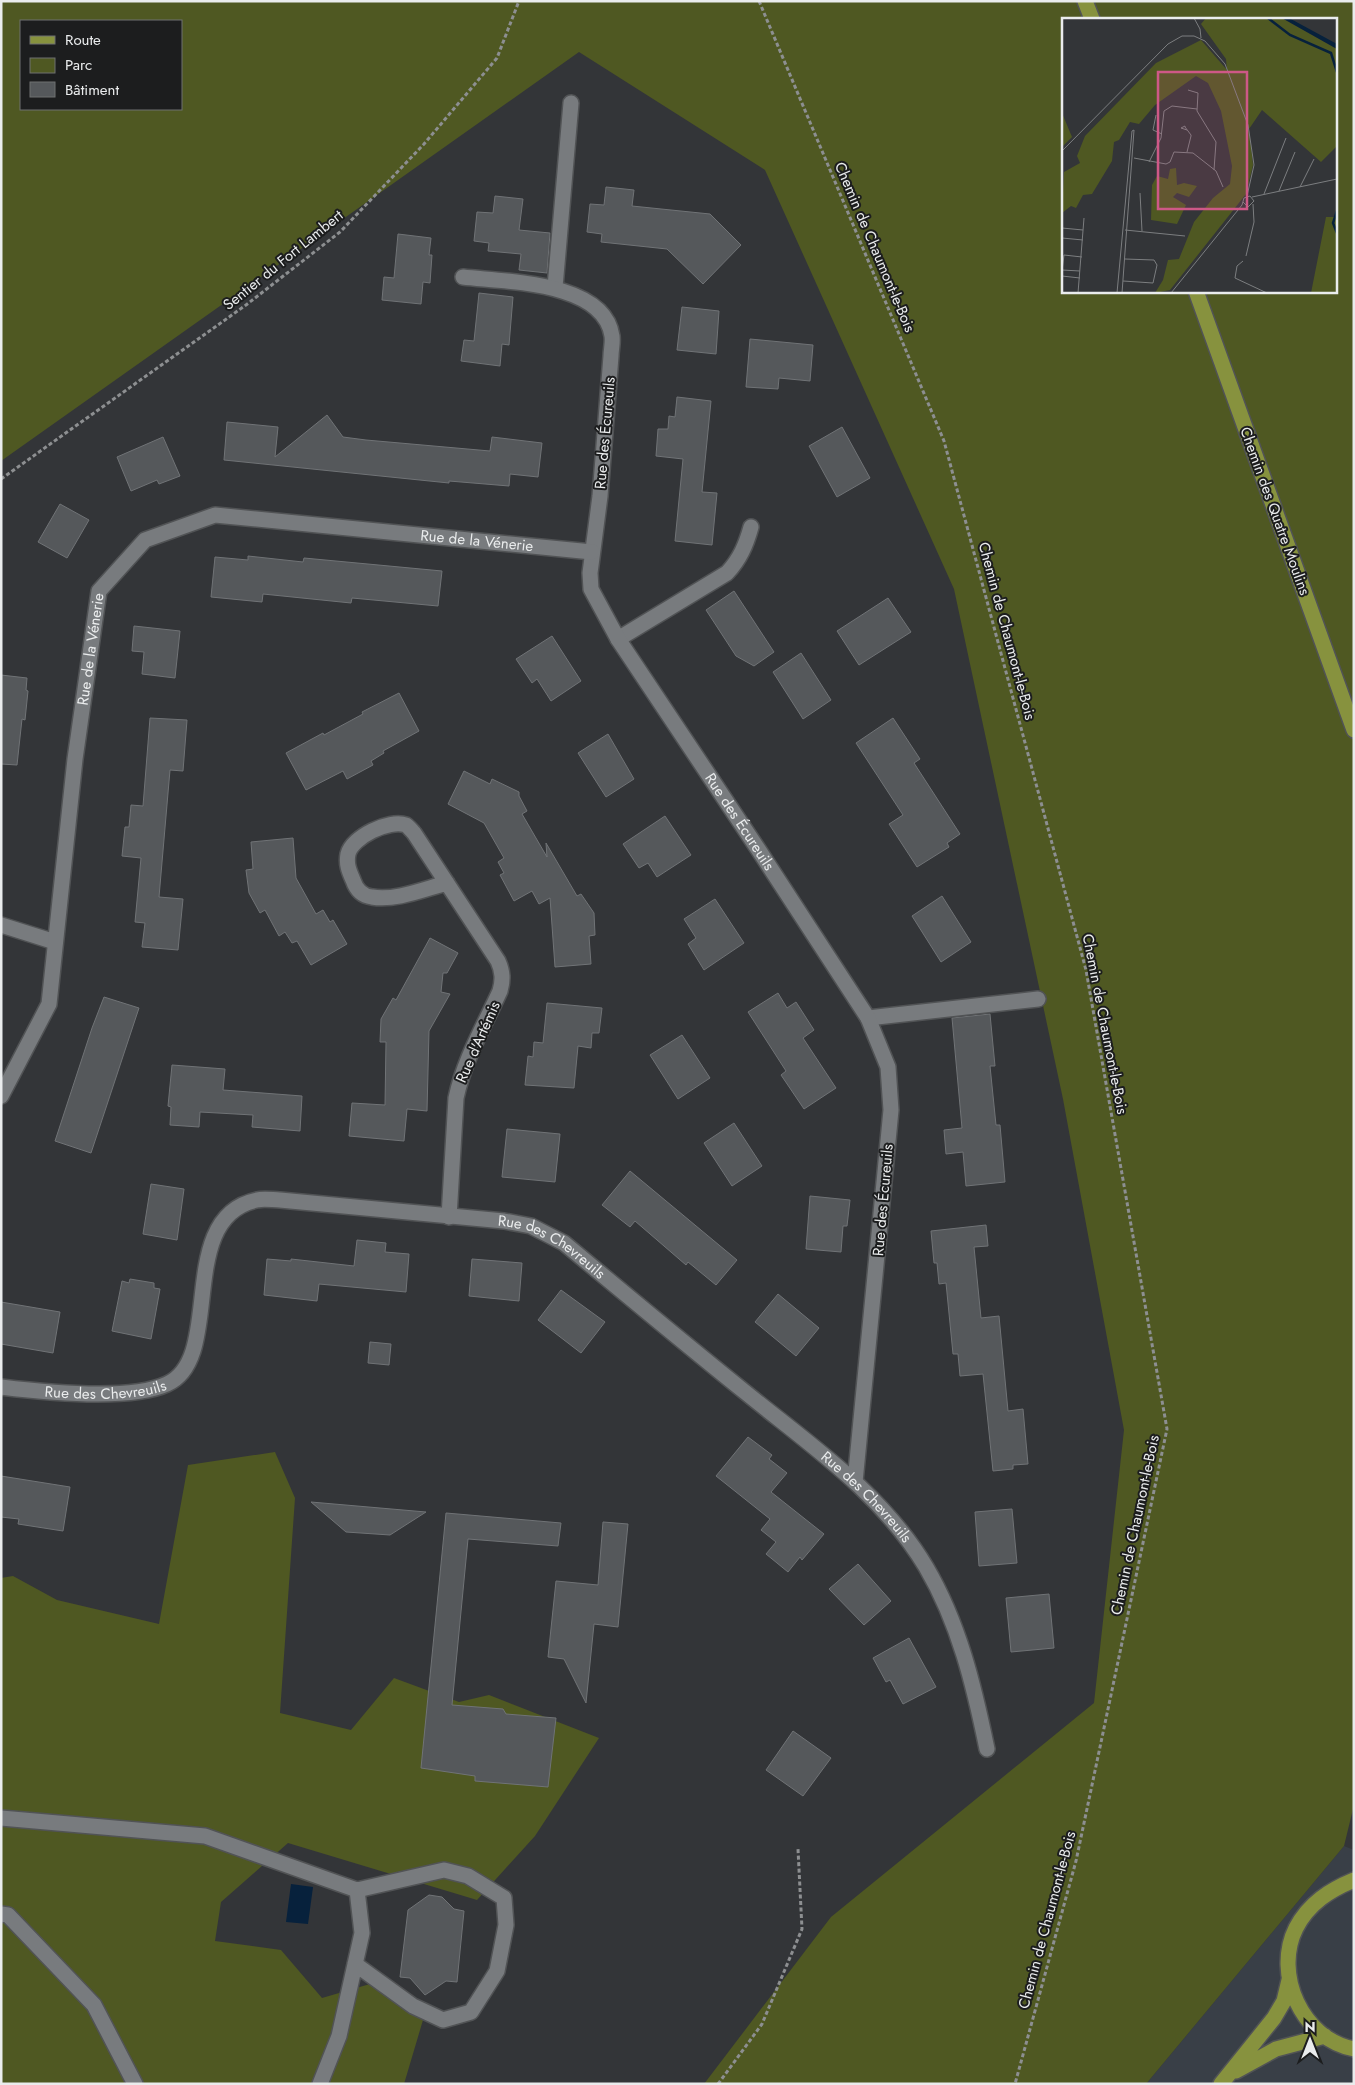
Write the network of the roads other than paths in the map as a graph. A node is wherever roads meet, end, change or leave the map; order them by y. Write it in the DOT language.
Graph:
graph roads {
  1 [pos="1085,1"];
  2 [pos="1092,18"];
  3 [pos="571,103"];
  4 [pos="463,277"];
  5 [pos="555,287"];
  6 [pos="1196,292"];
  7 [pos="751,527"];
  8 [pos="592,552"];
  9 [pos="618,639"];
  10 [pos="1354,730"];
  11 [pos="447,883"];
  12 [pos="1,925"];
  13 [pos="55,942"];
  14 [pos="1038,999"];
  15 [pos="868,1018"];
  16 [pos="1,1096"];
  17 [pos="449,1217"];
  18 [pos="1,1387"];
  19 [pos="856,1482"];
  20 [pos="987,1749"];
  21 [pos="1,1818"];
  22 [pos="1354,1880"];
  23 [pos="357,1890"];
  24 [pos="1,1914"];
  25 [pos="355,1964"];
  26 [pos="1289,1978"];
  27 [pos="1325,2036"];
  28 [pos="1354,2049"];
  29 [pos="1226,2079"];
  30 [pos="135,2084"];
  31 [pos="320,2084"];
  1 -- 2 [label="main road"];
  3 -- 5 [label="street"];
  4 -- 5 [label="street, Rue des Écureuils"];
  5 -- 8 [label="street, Rue des Écureuils"];
  6 -- 10 [label="main road, Chemin des Quatre Moulins"];
  7 -- 9 [label="street"];
  8 -- 9 [label="street, Rue des Écureuils"];
  8 -- 13 [label="street, Rue de la Vénerie"];
  9 -- 15 [label="street, Rue des Écureuils"];
  11 -- 11 [label="street, Rue d'Artémis"];
  11 -- 17 [label="street, Rue d'Artémis"];
  12 -- 13 [label="street"];
  13 -- 16 [label="street, Rue de la Vénerie"];
  14 -- 15 [label="street"];
  15 -- 19 [label="street, Rue des Écureuils"];
  17 -- 18 [label="street, Rue des Chevreuils"];
  17 -- 19 [label="street, Rue des Chevreuils"];
  19 -- 20 [label="street, Rue des Chevreuils"];
  21 -- 23 [label="street"];
  22 -- 26 [label="main road"];
  23 -- 25 [label="street"];
  23 -- 25 [label="street"];
  24 -- 30 [label="street"];
  25 -- 31 [label="street"];
  26 -- 27 [label="main road"];
  26 -- 29 [label="main road"];
  27 -- 28 [label="main road"];
  27 -- 29 [label="main road"];
}
